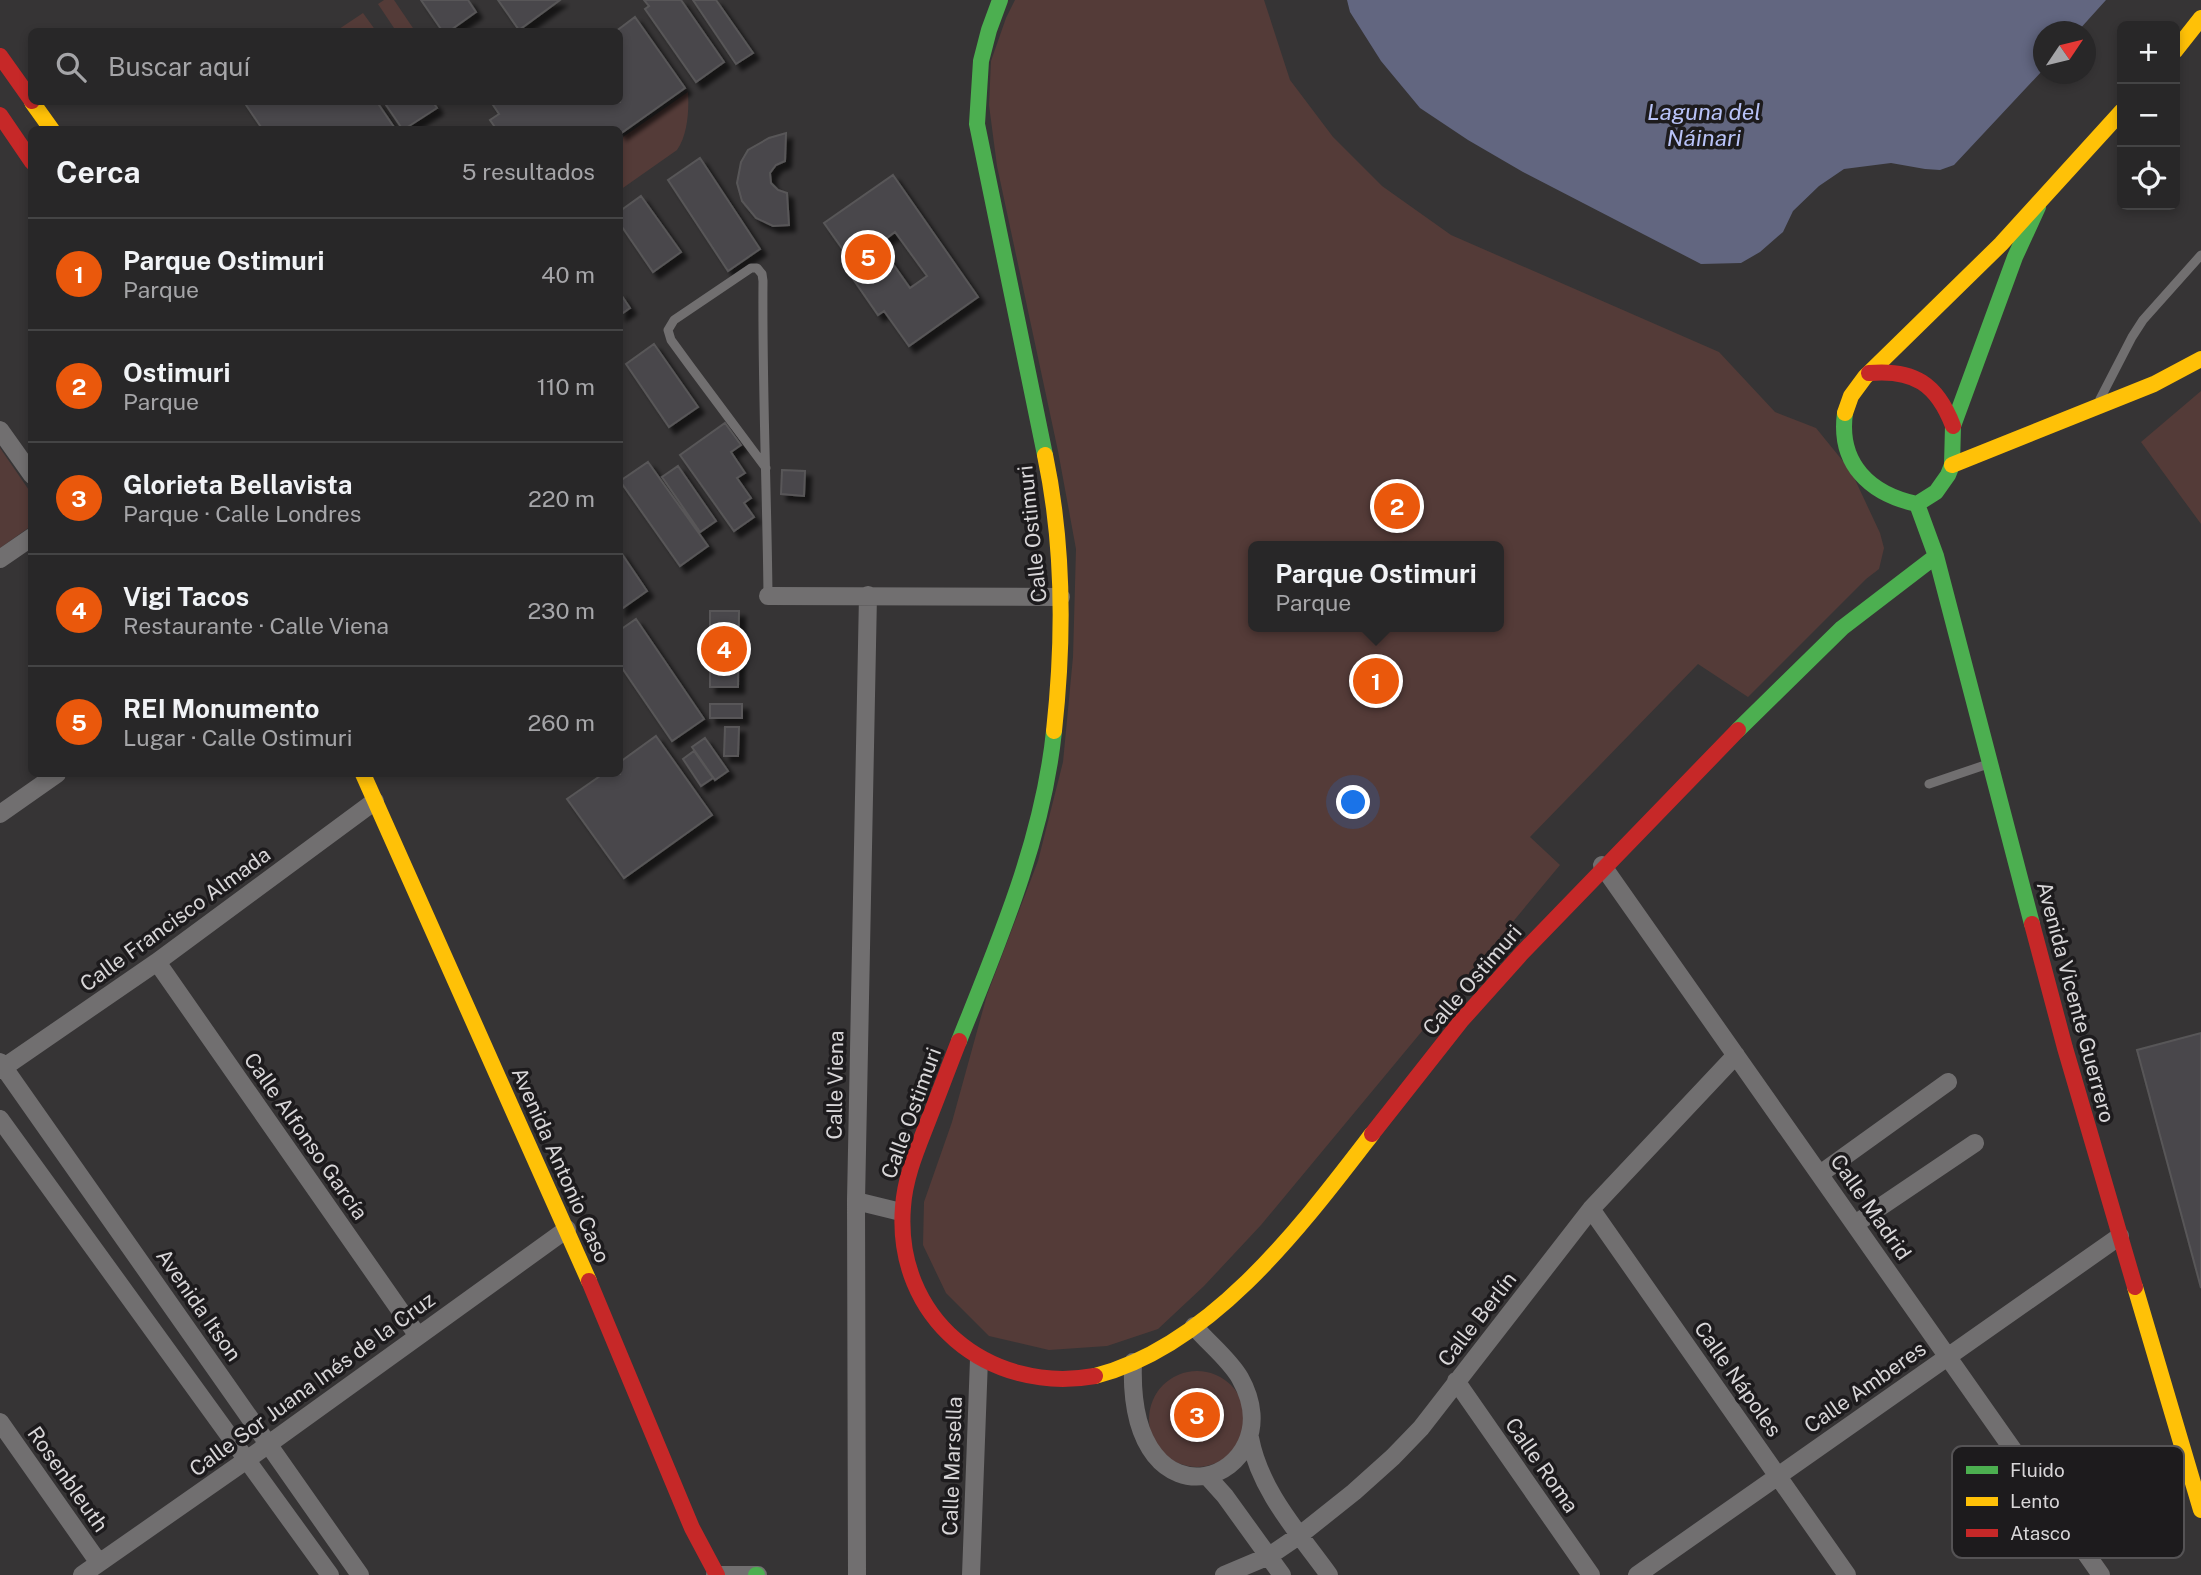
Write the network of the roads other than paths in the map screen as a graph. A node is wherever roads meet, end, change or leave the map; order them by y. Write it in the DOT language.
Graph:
graph roads {
  1 [pos="1000,0"];
  2 [pos="2201,18"];
  3 [pos="2180,45"];
  4 [pos="0,56"];
  5 [pos="28,95"];
  6 [pos="35,105"];
  7 [pos="0,115"];
  8 [pos="2117,117"];
  9 [pos="49,126"];
  10 [pos="28,156"];
  11 [pos="2038,207"];
  12 [pos="2201,254"];
  13 [pos="2201,359"];
  14 [pos="1869,373"];
  15 [pos="2096,407"];
  16 [pos="1953,426"];
  17 [pos="0,430"];
  18 [pos="1952,465"];
  19 [pos="765,468"];
  20 [pos="28,469"];
  21 [pos="1917,504"];
  22 [pos="28,540"];
  23 [pos="1936,556"];
  24 [pos="0,559"];
  25 [pos="868,595"];
  26 [pos="768,596"];
  27 [pos="1061,597"];
  28 [pos="1990,764"];
  29 [pos="53,777"];
  30 [pos="364,777"];
  31 [pos="1929,783"];
  32 [pos="374,801"];
  33 [pos="0,814"];
  34 [pos="1602,865"];
  35 [pos="157,962"];
  36 [pos="1736,1055"];
  37 [pos="1,1066"];
  38 [pos="1948,1082"];
  39 [pos="0,1119"];
  40 [pos="1975,1143"];
  41 [pos="1820,1174"];
  42 [pos="856,1201"];
  43 [pos="1591,1209"];
  44 [pos="901,1212"];
  45 [pos="1855,1224"];
  46 [pos="567,1229"];
  47 [pos="2120,1236"];
  48 [pos="1194,1326"];
  49 [pos="418,1336"];
  50 [pos="1949,1356"];
  51 [pos="979,1359"];
  52 [pos="1133,1362"];
  53 [pos="1457,1381"];
  54 [pos="0,1422"];
  55 [pos="1250,1438"];
  56 [pos="268,1444"];
  57 [pos="2011,1446"];
  58 [pos="2182,1446"];
  59 [pos="2184,1452"];
  60 [pos="248,1459"];
  61 [pos="1207,1476"];
  62 [pos="1779,1476"];
  63 [pos="2201,1510"];
  64 [pos="1300,1535"];
  65 [pos="1269,1556"];
  66 [pos="2089,1558"];
  67 [pos="99,1563"];
  68 [pos="82,1575"];
  69 [pos="330,1575"];
  70 [pos="360,1575"];
  71 [pos="716,1575"];
  72 [pos="757,1575"];
  73 [pos="857,1575"];
  74 [pos="971,1575"];
  75 [pos="1224,1575"];
  76 [pos="1282,1575"];
  77 [pos="1329,1575"];
  78 [pos="1591,1575"];
  79 [pos="1637,1575"];
  80 [pos="1847,1575"];
  81 [pos="2101,1575"];
  1 -- 27 [label="street, Calle Ostimuri"];
  2 -- 3 [label="street"];
  4 -- 5 [label="street"];
  6 -- 9 [label="street"];
  7 -- 10 [label="street"];
  8 -- 11 [label="street"];
  11 -- 14 [label="street"];
  11 -- 16 [label="street"];
  12 -- 15 [label="lane"];
  13 -- 15 [label="street"];
  14 -- 16 [label="street"];
  14 -- 21 [label="street"];
  15 -- 18 [label="street"];
  16 -- 18 [label="street"];
  17 -- 20 [label="street"];
  18 -- 21 [label="street"];
  19 -- 19 [label="lane"];
  19 -- 26 [label="lane"];
  21 -- 23 [label="street, Avenida Vicente Guerrero"];
  22 -- 24 [label="street"];
  23 -- 28 [label="street, Avenida Vicente Guerrero"];
  23 -- 34 [label="street, Calle Ostimuri"];
  25 -- 26 [label="street"];
  25 -- 27 [label="street"];
  25 -- 42 [label="street, Calle Viena"];
  27 -- 44 [label="street, Calle Ostimuri"];
  28 -- 31 [label="lane"];
  28 -- 47 [label="street, Avenida Vicente Guerrero"];
  29 -- 33 [label="street"];
  30 -- 32 [label="street, Avenida Antonio Caso"];
  32 -- 35 [label="street, Calle Francisco Almada"];
  32 -- 46 [label="street, Avenida Antonio Caso"];
  34 -- 36 [label="street, Calle Madrid"];
  34 -- 48 [label="street, Calle Ostimuri"];
  35 -- 37 [label="street, Calle Francisco Almada"];
  35 -- 49 [label="street, Calle Alfonso García"];
  36 -- 41 [label="street, Calle Madrid"];
  36 -- 43 [label="street, Calle Berlín"];
  37 -- 56 [label="street, Avenida Itson"];
  38 -- 41 [label="street"];
  39 -- 60 [label="street"];
  40 -- 45 [label="street"];
  41 -- 45 [label="street, Calle Madrid"];
  42 -- 44 [label="street"];
  42 -- 73 [label="street, Calle Viena"];
  43 -- 53 [label="street, Calle Berlín"];
  43 -- 62 [label="street, Calle Nápoles"];
  44 -- 51 [label="street, Calle Ostimuri"];
  45 -- 50 [label="street, Calle Madrid"];
  46 -- 49 [label="street, Calle Sor Juana Inés de la Cruz"];
  46 -- 71 [label="street, Avenida Antonio Caso"];
  47 -- 50 [label="street, Calle Amberes"];
  47 -- 58 [label="street, Avenida Vicente Guerrero"];
  48 -- 52 [label="street, Calle Ostimuri"];
  48 -- 55 [label="street"];
  49 -- 56 [label="street, Calle Sor Juana Inés de la Cruz"];
  50 -- 57 [label="street, Calle Madrid"];
  50 -- 62 [label="street, Calle Amberes"];
  51 -- 52 [label="street, Calle Ostimuri"];
  51 -- 74 [label="street, Calle Marsella"];
  52 -- 61 [label="street"];
  53 -- 64 [label="street, Calle Berlín"];
  53 -- 78 [label="street, Calle Roma"];
  54 -- 67 [label="street, Rosenbleuth"];
  55 -- 61 [label="street"];
  55 -- 64 [label="street"];
  56 -- 60 [label="street, Calle Sor Juana Inés de la Cruz"];
  56 -- 70 [label="street, Avenida Itson"];
  59 -- 63 [label="street, Avenida Vicente Guerrero"];
  60 -- 67 [label="street, Calle Sor Juana Inés de la Cruz"];
  60 -- 69 [label="street"];
  61 -- 65 [label="street"];
  62 -- 79 [label="street, Calle Amberes"];
  62 -- 80 [label="street, Calle Nápoles"];
  64 -- 65 [label="street, Calle Berlín"];
  64 -- 77 [label="street"];
  65 -- 75 [label="street, Calle Berlín"];
  65 -- 76 [label="street"];
  66 -- 81 [label="street, Calle Madrid"];
  67 -- 68 [label="street, Calle Sor Juana Inés de la Cruz"];
  71 -- 72 [label="street"];
}
